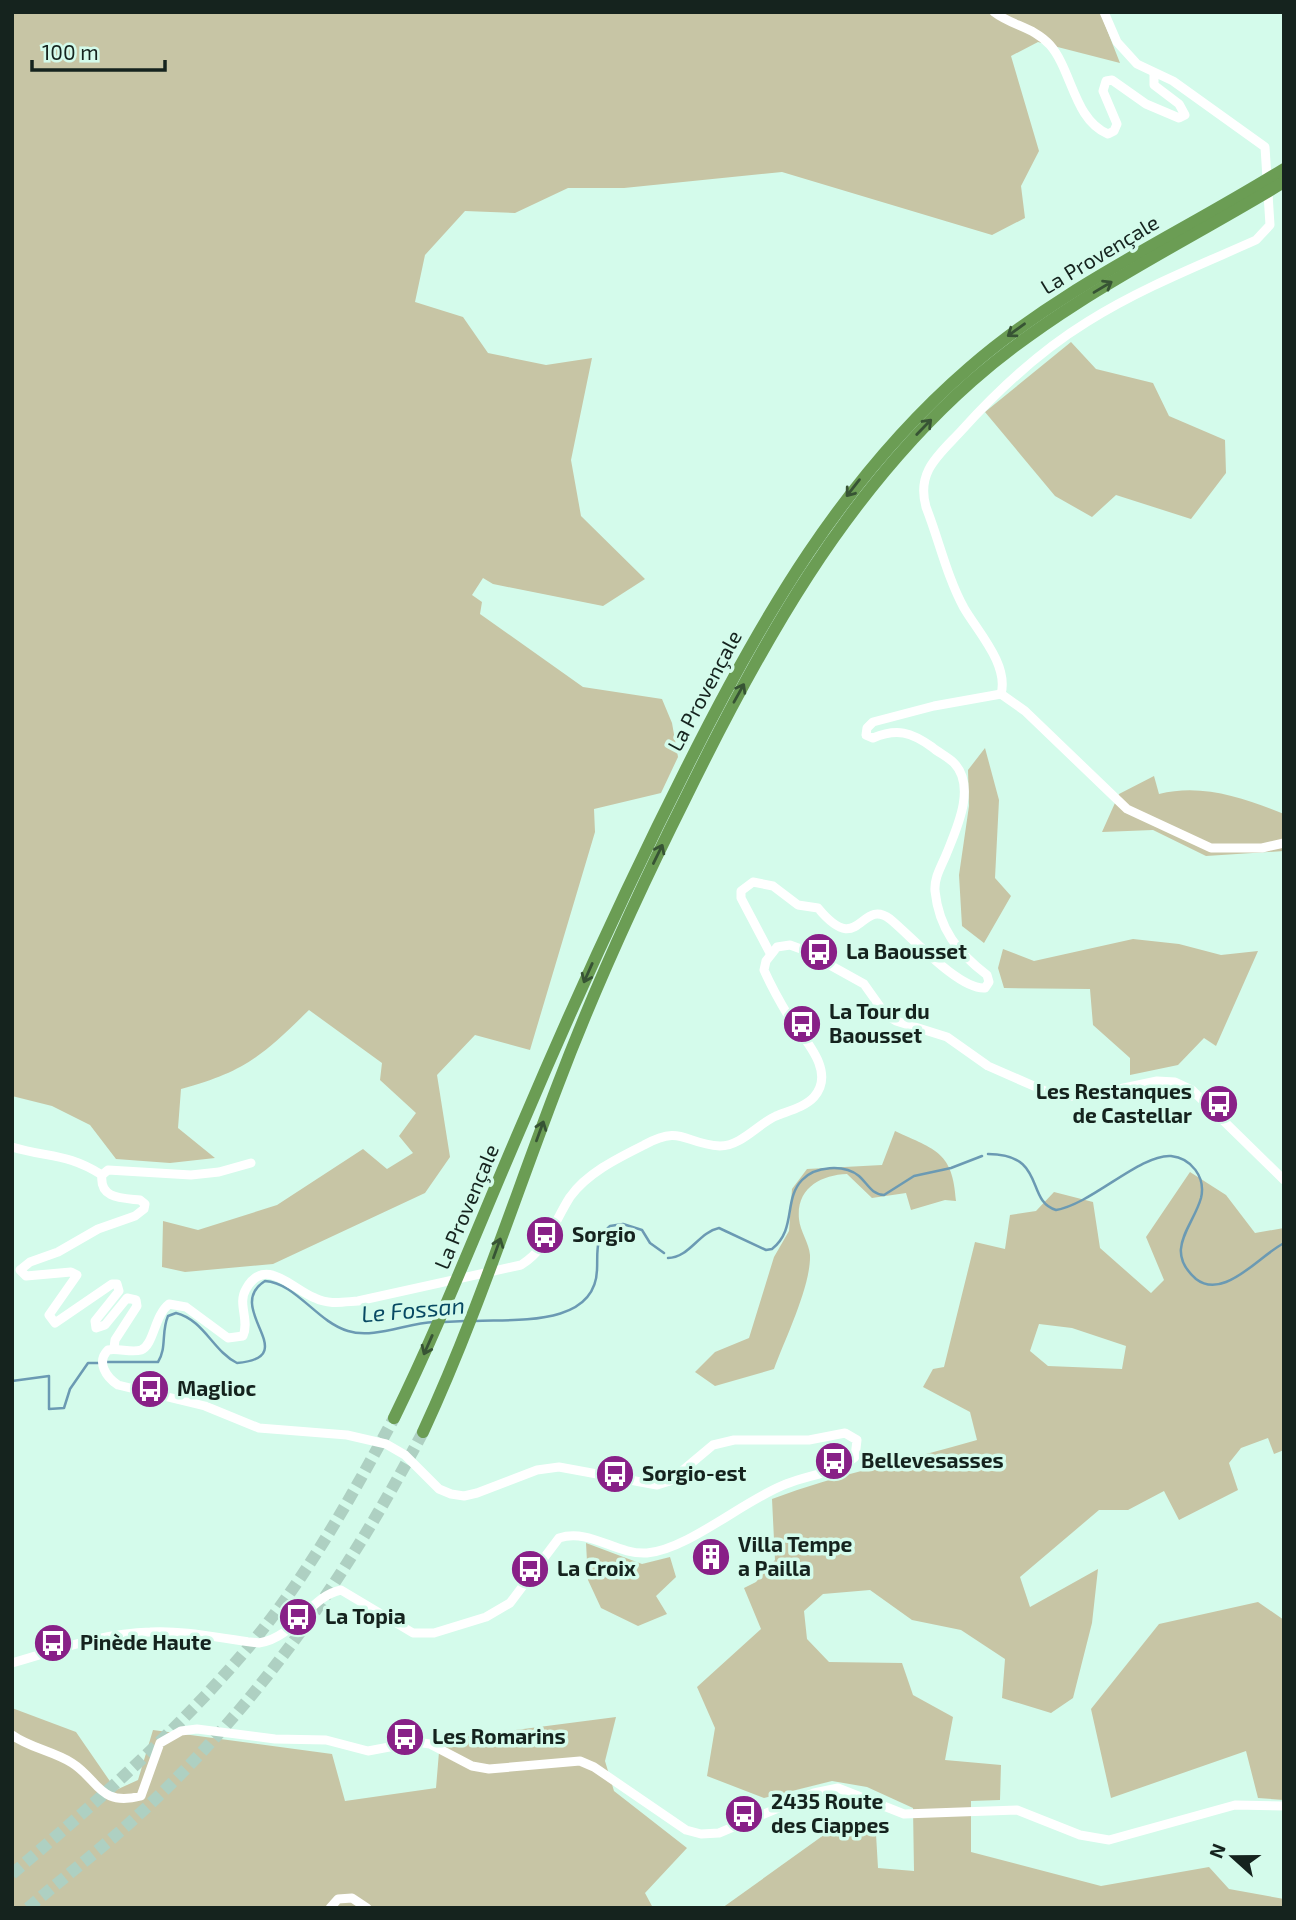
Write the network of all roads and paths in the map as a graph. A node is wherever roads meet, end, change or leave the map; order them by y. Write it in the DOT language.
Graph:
graph roads {
  1 [pos="994,12"];
  2 [pos="1104,12"];
  3 [pos="1154,74"];
  4 [pos="1284,169"];
  5 [pos="1284,182"];
  6 [pos="1245,200"];
  7 [pos="1001,694"];
  8 [pos="1284,842"];
  9 [pos="623,913"];
  10 [pos="770,953"];
  11 [pos="12,1147"];
  12 [pos="251,1163"];
  13 [pos="102,1175"];
  14 [pos="1284,1180"];
  15 [pos="114,1348"];
  16 [pos="394,1418"];
  17 [pos="423,1432"];
  18 [pos="12,1663"];
  19 [pos="12,1735"];
  20 [pos="1284,1805"];
  21 [pos="330,1908"];
  22 [pos="367,1908"];
  1 -- 3 [label="street"];
  2 -- 3 [label="street"];
  3 -- 7 [label="street"];
  4 -- 6 [label="highway, La Provençale"];
  5 -- 6 [label="highway, La Provençale"];
  6 -- 9 [label="highway, La Provençale"];
  7 -- 8 [label="street"];
  7 -- 10 [label="street"];
  9 -- 16 [label="highway, La Provençale, one-way"];
  17 -- 9 [label="highway, La Provençale, one-way"];
  10 -- 14 [label="street"];
  10 -- 15 [label="street"];
  11 -- 13 [label="street"];
  12 -- 13 [label="street"];
  13 -- 15 [label="street"];
  15 -- 18 [label="street"];
  19 -- 20 [label="street"];
  21 -- 22 [label="street"];
}
